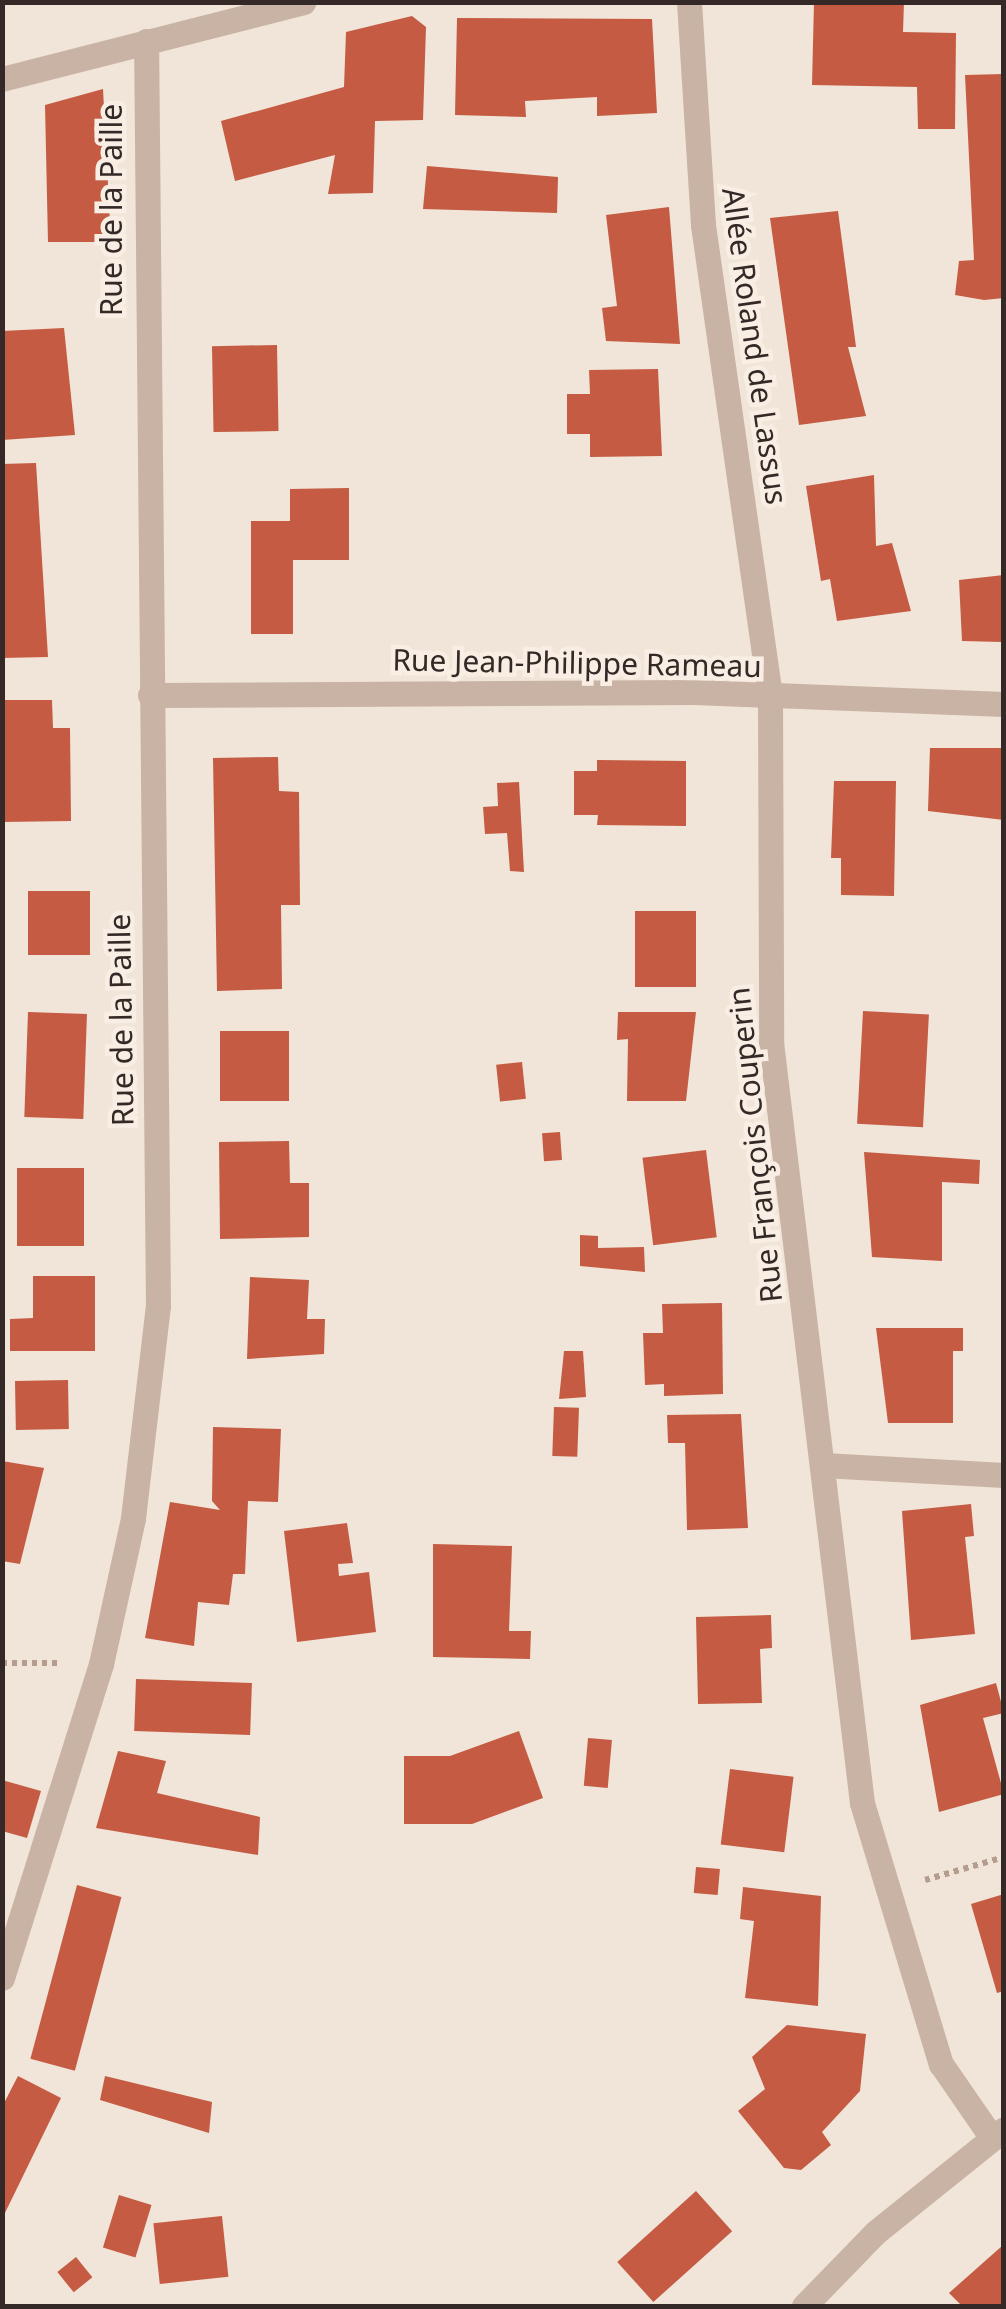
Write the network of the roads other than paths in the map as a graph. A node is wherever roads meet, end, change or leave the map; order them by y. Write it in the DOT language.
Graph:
graph roads {
  1 [pos="303,2"];
  2 [pos="689,2"];
  3 [pos="146,41"];
  4 [pos="2,79"];
  5 [pos="150,695"];
  6 [pos="770,697"];
  7 [pos="1004,704"];
  8 [pos="823,1465"];
  9 [pos="1004,1474"];
  10 [pos="2,1978"];
  11 [pos="998,2133"];
  12 [pos="804,2306"];
  1 -- 3 [label="street"];
  2 -- 6 [label="street, Allée Roland de Lassus"];
  3 -- 4 [label="street"];
  3 -- 5 [label="street, Rue de la Paille"];
  5 -- 6 [label="street, Rue Jean-Philippe Rameau"];
  5 -- 10 [label="street, Rue de la Paille"];
  6 -- 7 [label="street, Rue Jean-Philippe Rameau"];
  6 -- 8 [label="street, Rue François Couperin"];
  8 -- 9 [label="street"];
  8 -- 11 [label="street, Rue François Couperin"];
  11 -- 12 [label="street"];
}
